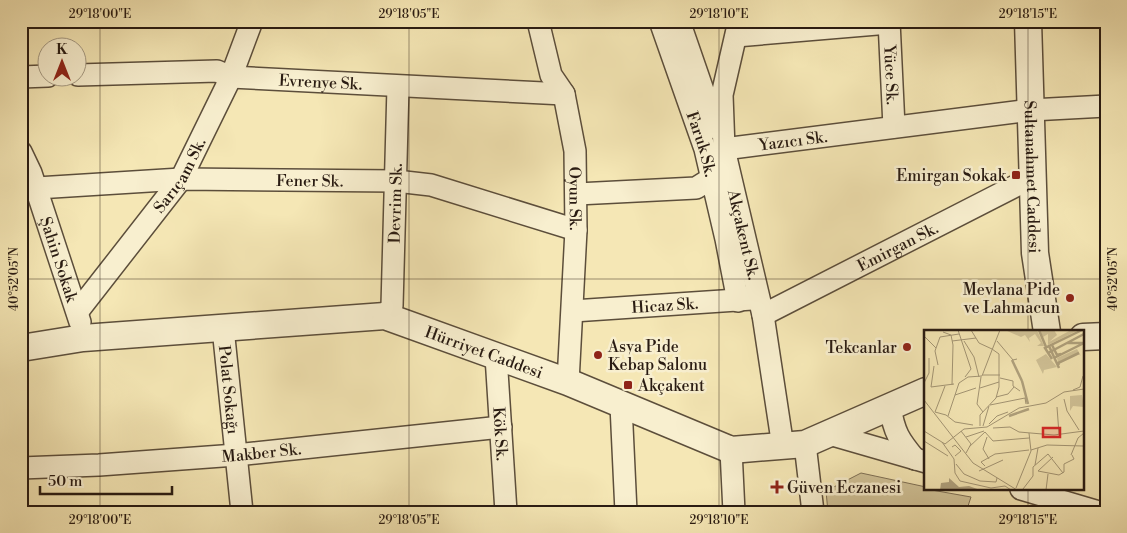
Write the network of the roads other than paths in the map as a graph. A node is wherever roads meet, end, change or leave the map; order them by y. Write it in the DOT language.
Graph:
graph roads {
  1 [pos="252,21"];
  2 [pos="538,21"];
  3 [pos="674,21"];
  4 [pos="1028,21"];
  5 [pos="889,22"];
  6 [pos="738,28"];
  7 [pos="88,75"];
  8 [pos="38,76"];
  9 [pos="21,77"];
  10 [pos="231,77"];
  11 [pos="398,88"];
  12 [pos="564,94"];
  13 [pos="1106,106"];
  14 [pos="1031,110"];
  15 [pos="894,127"];
  16 [pos="724,149"];
  17 [pos="21,152"];
  18 [pos="1033,177"];
  19 [pos="712,178"];
  20 [pos="181,179"];
  21 [pos="396,181"];
  22 [pos="28,189"];
  23 [pos="577,194"];
  24 [pos="576,230"];
  25 [pos="753,305"];
  26 [pos="78,311"];
  27 [pos="573,311"];
  28 [pos="385,316"];
  29 [pos="223,328"];
  30 [pos="1048,330"];
  31 [pos="1106,336"];
  32 [pos="1084,337"];
  33 [pos="83,338"];
  34 [pos="21,348"];
  35 [pos="496,356"];
  36 [pos="568,382"];
  37 [pos="924,392"];
  38 [pos="621,405"];
  39 [pos="890,407"];
  40 [pos="501,427"];
  41 [pos="806,442"];
  42 [pos="731,450"];
  43 [pos="236,455"];
  44 [pos="920,461"];
  45 [pos="21,468"];
  46 [pos="1025,490"];
  47 [pos="1084,505"];
  48 [pos="242,512"];
  49 [pos="506,512"];
  50 [pos="626,512"];
  51 [pos="734,512"];
  52 [pos="813,512"];
  1 -- 10 [label="street, Sarıçam Sk."];
  2 -- 12 [label="street, Oyun Sk."];
  3 -- 16 [label="street"];
  3 -- 19 [label="street, Faruk Sk."];
  4 -- 14 [label="street, Sultanahmet Caddesi"];
  5 -- 6 [label="street"];
  5 -- 15 [label="street, Yüce Sk."];
  6 -- 16 [label="street, Akçakent Sk."];
  7 -- 10 [label="street, Evrenye Sk."];
  8 -- 9 [label="street"];
  10 -- 11 [label="street, Evrenye Sk."];
  10 -- 20 [label="street, Sarıçam Sk."];
  11 -- 12 [label="street, Evrenye Sk."];
  11 -- 21 [label="street, Devrim Sk."];
  12 -- 23 [label="street, Oyun Sk."];
  13 -- 14 [label="street, Yazıcı Sk."];
  14 -- 15 [label="street, Yazıcı Sk."];
  14 -- 18 [label="street, Sultanahmet Caddesi"];
  15 -- 16 [label="street, Yazıcı Sk."];
  16 -- 19 [label="street"];
  16 -- 25 [label="street, Akçakent Sk."];
  17 -- 22 [label="street, Şahin Sokak"];
  18 -- 25 [label="street, Emirgan Sk."];
  18 -- 30 [label="street, Sultanahmet Caddesi"];
  19 -- 23 [label="street"];
  19 -- 25 [label="street, Faruk Sk."];
  20 -- 21 [label="street, Fener Sk."];
  20 -- 22 [label="street, Fener Sk."];
  20 -- 26 [label="street, Sarıçam Sk."];
  21 -- 24 [label="street, Fener Sk."];
  21 -- 28 [label="street, Devrim Sk."];
  22 -- 26 [label="street, Şahin Sokak"];
  23 -- 24 [label="street, Oyun Sk."];
  24 -- 27 [label="street, Oyun Sk."];
  25 -- 27 [label="street, Hicaz Sk."];
  25 -- 41 [label="street, Akçakent Sk."];
  26 -- 33 [label="street, Şahin Sokak"];
  27 -- 36 [label="street, Oyun Sk."];
  28 -- 29 [label="street, Hürriyet Caddesi"];
  28 -- 35 [label="street, Hürriyet Caddesi"];
  29 -- 33 [label="street, Hürriyet Caddesi"];
  29 -- 43 [label="street, Polat Sokağı"];
  31 -- 32 [label="street"];
  33 -- 34 [label="street, Hürriyet Caddesi"];
  35 -- 36 [label="street, Hürriyet Caddesi"];
  35 -- 40 [label="street, Kök Sk."];
  36 -- 38 [label="street, Hürriyet Caddesi"];
  37 -- 39 [label="street, Hürriyet Caddesi"];
  38 -- 42 [label="street, Hürriyet Caddesi"];
  38 -- 50 [label="street"];
  39 -- 41 [label="street, Hürriyet Caddesi"];
  39 -- 44 [label="street"];
  40 -- 43 [label="street, Makber Sk."];
  40 -- 49 [label="street, Kök Sk."];
  41 -- 42 [label="street, Hürriyet Caddesi"];
  41 -- 44 [label="street"];
  41 -- 52 [label="street, Akçakent Sk."];
  42 -- 51 [label="street"];
  43 -- 45 [label="street, Makber Sk."];
  43 -- 48 [label="street, Polat Sokağı"];
  46 -- 47 [label="street"];
}
